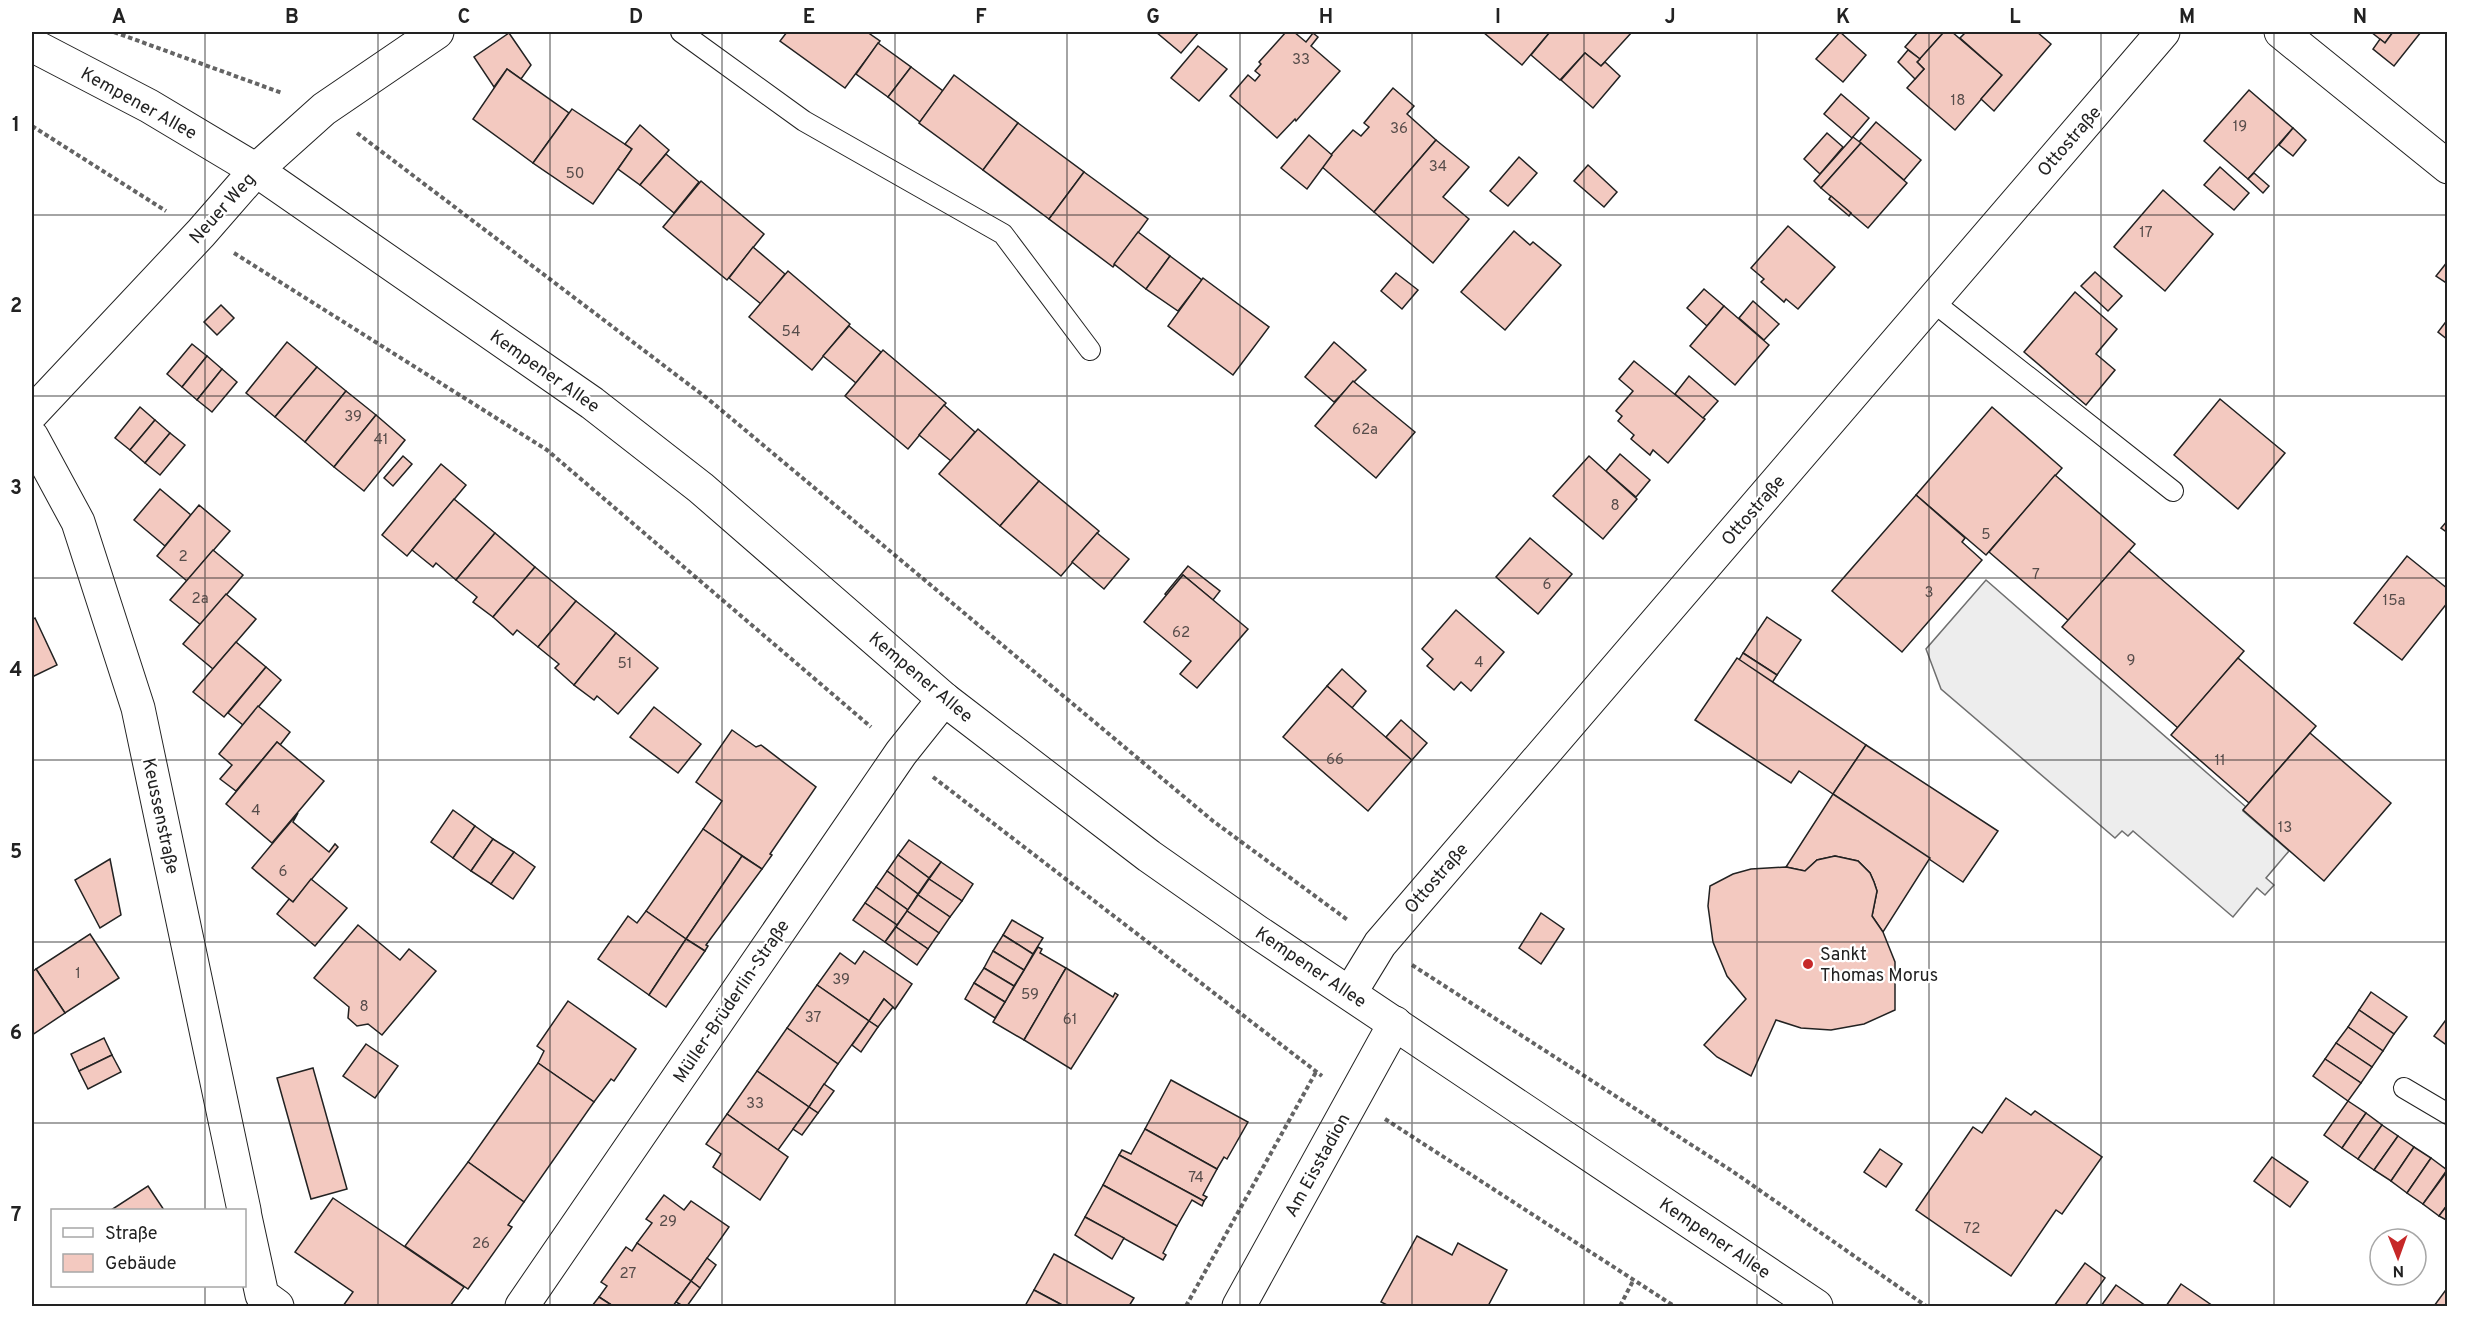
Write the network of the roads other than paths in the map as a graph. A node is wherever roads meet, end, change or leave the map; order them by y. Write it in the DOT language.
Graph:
graph roads {
  1 [pos="437,32"];
  2 [pos="681,32"];
  3 [pos="2163,32"];
  4 [pos="2281,32"];
  5 [pos="32,45"];
  6 [pos="2448,167"];
  7 [pos="256,170"];
  8 [pos="1932,301"];
  9 [pos="1090,350"];
  10 [pos="32,413"];
  11 [pos="32,437"];
  12 [pos="2173,491"];
  13 [pos="944,699"];
  14 [pos="1350,993"];
  15 [pos="1395,1023"];
  16 [pos="2404,1088"];
  17 [pos="2448,1114"];
  18 [pos="244,1209"];
  19 [pos="246,1220"];
  20 [pos="277,1306"];
  21 [pos="522,1306"];
  22 [pos="1239,1306"];
  23 [pos="1816,1306"];
  1 -- 7 [label="street, Neuer Weg"];
  2 -- 9 [label="lane"];
  3 -- 8 [label="street, Ottostraße"];
  4 -- 6 [label="street"];
  5 -- 7 [label="street, Kempener Allee"];
  7 -- 10 [label="street, Neuer Weg"];
  7 -- 13 [label="street, Kempener Allee"];
  8 -- 12 [label="lane"];
  8 -- 14 [label="street, Ottostraße"];
  11 -- 18 [label="street, Keussenstraße"];
  13 -- 14 [label="street, Kempener Allee"];
  13 -- 21 [label="street, Müller-Brüderlin-Straße"];
  14 -- 15 [label="street, Kempener Allee"];
  15 -- 22 [label="street, Am Eisstadion"];
  15 -- 23 [label="street, Kempener Allee"];
  16 -- 17 [label="lane"];
  19 -- 20 [label="street, Keussenstraße"];
}
